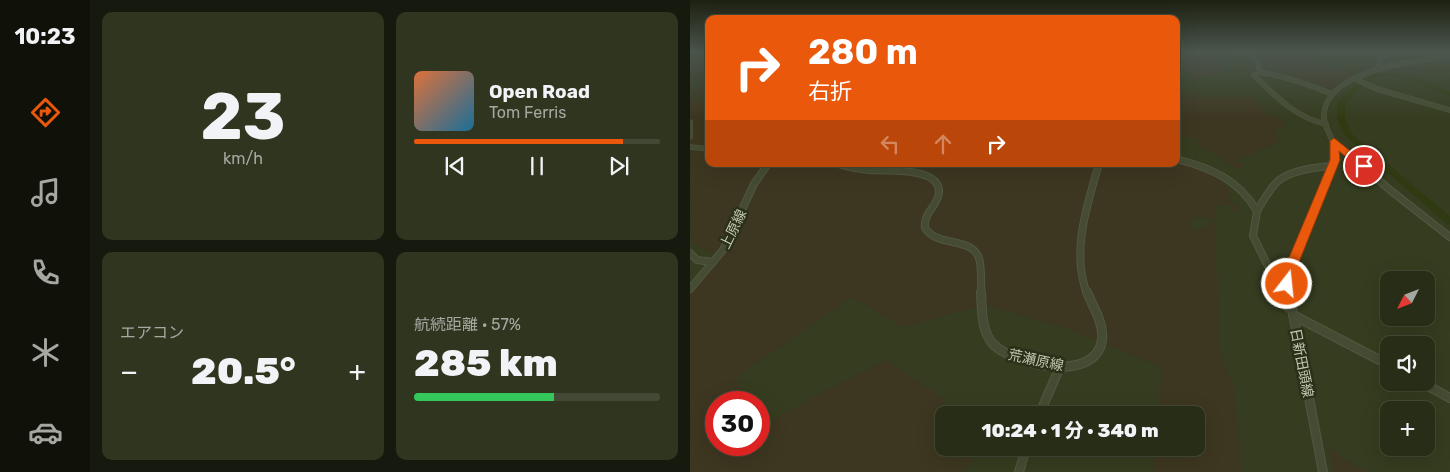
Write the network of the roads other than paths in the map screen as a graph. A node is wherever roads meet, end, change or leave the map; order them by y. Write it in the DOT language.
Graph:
graph roads {
  1 [pos="1256,74"];
  2 [pos="1272,74"];
  3 [pos="1367,74"];
  4 [pos="1356,79"];
  5 [pos="1332,94"];
  6 [pos="1450,110"];
  7 [pos="690,122"];
  8 [pos="1326,124"];
  9 [pos="690,137"];
  10 [pos="1334,141"];
  11 [pos="690,148"];
  12 [pos="705,149"];
  13 [pos="1180,160"];
  14 [pos="1333,166"];
  15 [pos="766,167"];
  16 [pos="852,167"];
  17 [pos="1098,167"];
  18 [pos="1257,210"];
  19 [pos="1450,237"];
  20 [pos="690,253"];
  21 [pos="713,262"];
  22 [pos="690,289"];
  23 [pos="1293,315"];
  24 [pos="1380,360"];
  25 [pos="1060,367"];
  26 [pos="1435,390"];
  27 [pos="1450,398"];
  28 [pos="1043,406"];
  29 [pos="1024,456"];
  30 [pos="1019,472"];
  31 [pos="1323,472"];
  1 -- 8 [label="street"];
  2 -- 5 [label="street"];
  3 -- 4 [label="street"];
  4 -- 5 [label="street"];
  4 -- 6 [label="street"];
  5 -- 8 [label="street"];
  7 -- 9 [label="street"];
  8 -- 10 [label="street, 日新田頭線"];
  10 -- 14 [label="street, 日新田頭線"];
  10 -- 19 [label="street"];
  11 -- 12 [label="street"];
  13 -- 18 [label="street"];
  14 -- 18 [label="street"];
  14 -- 23 [label="street, 日新田頭線"];
  15 -- 21 [label="street, 上原線"];
  16 -- 25 [label="street, 荒瀬原線"];
  17 -- 25 [label="street, 荒瀬原線"];
  18 -- 23 [label="street"];
  20 -- 21 [label="street"];
  21 -- 22 [label="street, 上原線"];
  23 -- 24 [label="street"];
  23 -- 31 [label="street, 日新田頭線"];
  25 -- 28 [label="street"];
  26 -- 27 [label="street"];
  29 -- 30 [label="street"];
}
